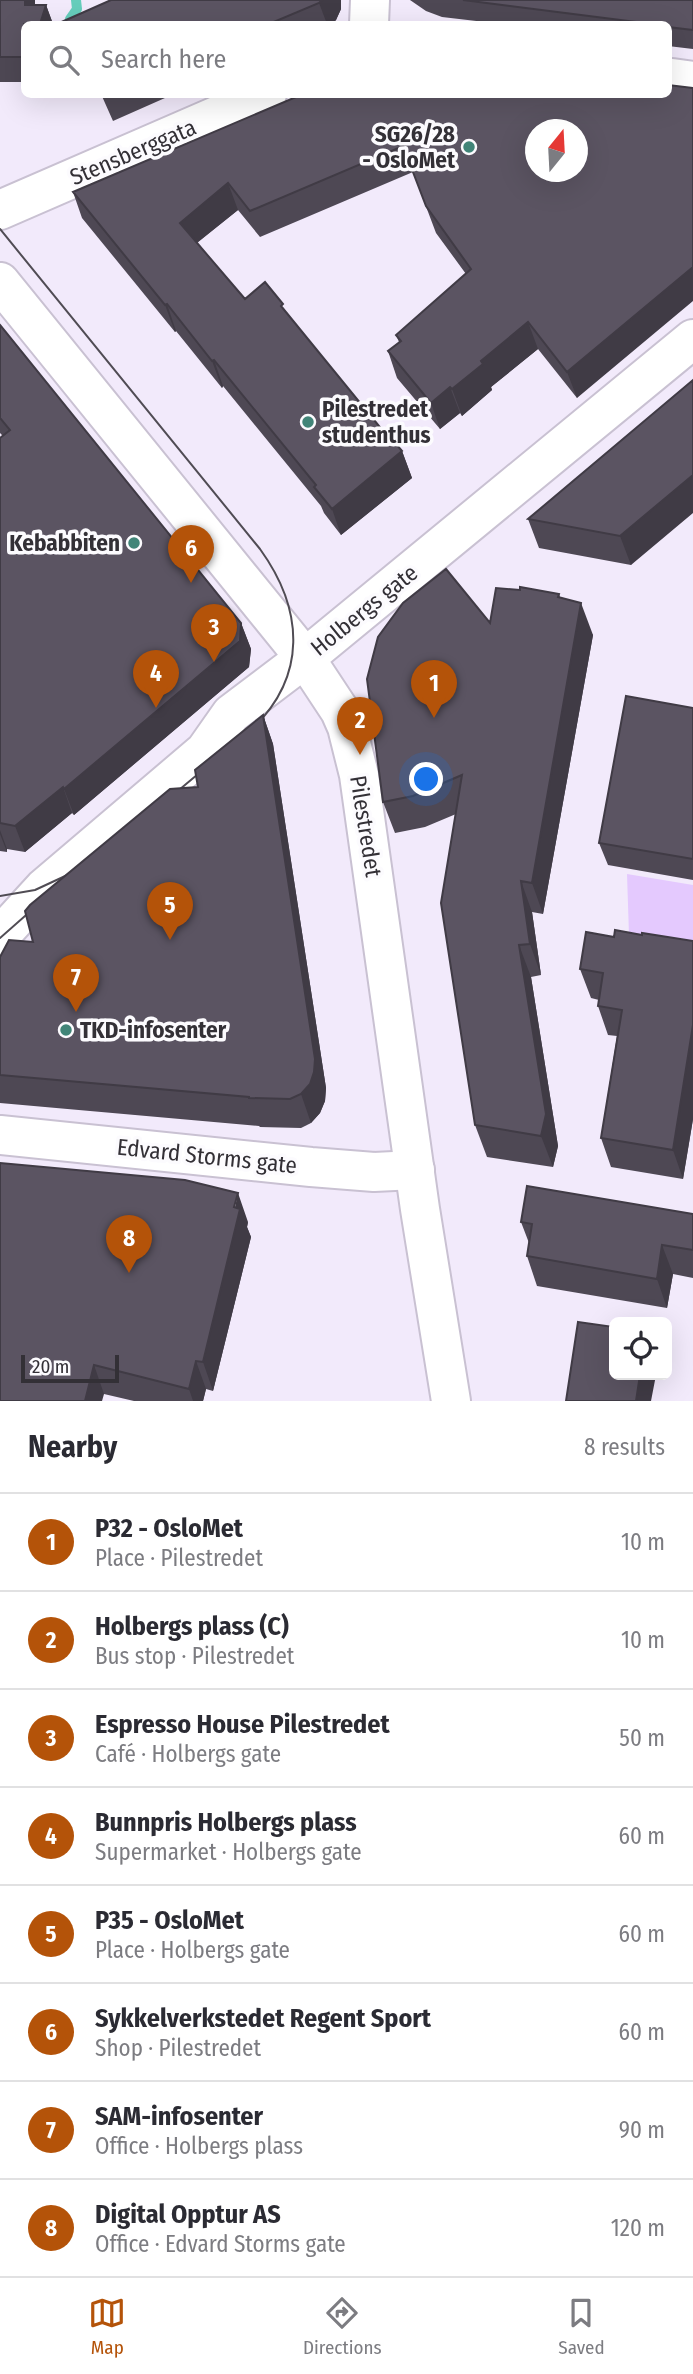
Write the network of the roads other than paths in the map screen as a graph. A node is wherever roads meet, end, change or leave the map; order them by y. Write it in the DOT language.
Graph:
graph roads {
  1 [pos="370,0"];
  2 [pos="369,21"];
  3 [pos="258,98"];
  4 [pos="0,210"];
  5 [pos="0,282"];
  6 [pos="693,339"];
  7 [pos="305,658"];
  8 [pos="44,888"];
  9 [pos="0,900"];
  10 [pos="0,936"];
  11 [pos="0,1135"];
  12 [pos="415,1170"];
  13 [pos="451,1401"];
  1 -- 2 [label="street"];
  3 -- 4 [label="street, Stensberggata"];
  5 -- 7 [label="street, Pilestredet"];
  6 -- 7 [label="street, Holbergs gate"];
  7 -- 8 [label="street, Holbergs gate"];
  7 -- 12 [label="street, Pilestredet"];
  8 -- 9 [label="street"];
  8 -- 10 [label="street"];
  11 -- 12 [label="street, Edvard Storms gate"];
  12 -- 13 [label="street, Pilestredet"];
}
